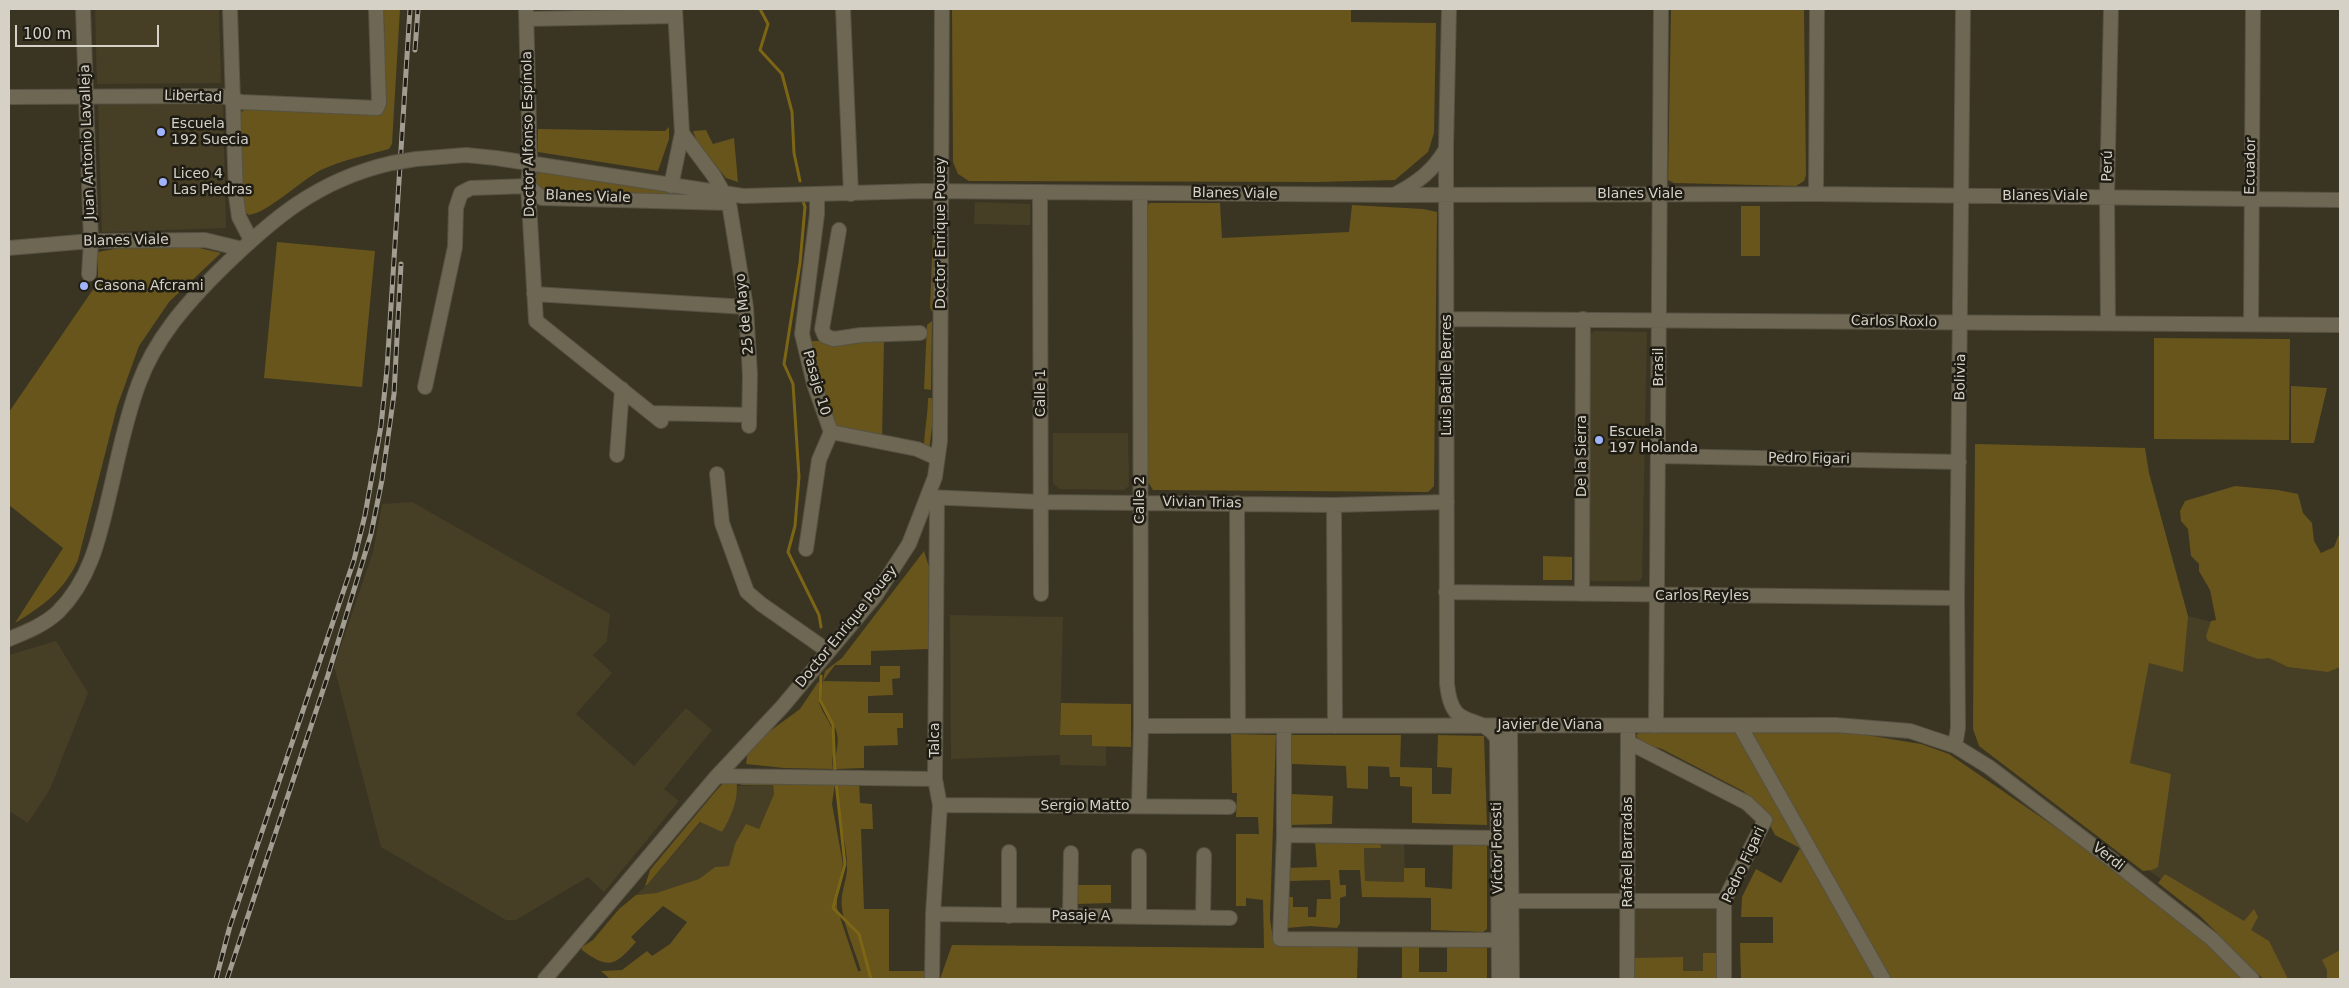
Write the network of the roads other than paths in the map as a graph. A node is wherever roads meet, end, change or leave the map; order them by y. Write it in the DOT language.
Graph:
graph roads {
  1 [pos="83,9"];
  2 [pos="230,9"];
  3 [pos="376,9"];
  4 [pos="843,9"];
  5 [pos="942,9"];
  6 [pos="1448,9"];
  7 [pos="1661,9"];
  8 [pos="1817,9"];
  9 [pos="1963,9"];
  10 [pos="2111,9"];
  11 [pos="2253,9"];
  12 [pos="675,12"];
  13 [pos="526,14"];
  14 [pos="86,96"];
  15 [pos="9,97"];
  16 [pos="233,100"];
  17 [pos="682,133"];
  18 [pos="1446,148"];
  19 [pos="530,163"];
  20 [pos="528,186"];
  21 [pos="671,186"];
  22 [pos="940,192"];
  23 [pos="1040,193"];
  24 [pos="1140,193"];
  25 [pos="817,194"];
  26 [pos="850,194"];
  27 [pos="1447,194"];
  28 [pos="1659,194"];
  29 [pos="1816,194"];
  30 [pos="1394,196"];
  31 [pos="1962,196"];
  32 [pos="2107,196"];
  33 [pos="2251,198"];
  34 [pos="728,199"];
  35 [pos="2340,200"];
  36 [pos="840,230"];
  37 [pos="91,241"];
  38 [pos="246,244"];
  39 [pos="9,248"];
  40 [pos="90,274"];
  41 [pos="534,294"];
  42 [pos="746,307"];
  43 [pos="1447,319"];
  44 [pos="1583,319"];
  45 [pos="1659,319"];
  46 [pos="1962,322"];
  47 [pos="2108,323"];
  48 [pos="2251,324"];
  49 [pos="2340,325"];
  50 [pos="920,333"];
  51 [pos="425,387"];
  52 [pos="622,388"];
  53 [pos="749,421"];
  54 [pos="831,432"];
  55 [pos="617,455"];
  56 [pos="1659,456"];
  57 [pos="937,458"];
  58 [pos="1959,462"];
  59 [pos="717,474"];
  60 [pos="932,498"];
  61 [pos="1041,502"];
  62 [pos="1140,502"];
  63 [pos="1447,502"];
  64 [pos="1237,503"];
  65 [pos="1334,504"];
  66 [pos="806,549"];
  67 [pos="1446,592"];
  68 [pos="1041,594"];
  69 [pos="1582,594"];
  70 [pos="1658,596"];
  71 [pos="1958,598"];
  72 [pos="9,638"];
  73 [pos="828,651"];
  74 [pos="1480,725"];
  75 [pos="1627,725"];
  76 [pos="1141,726"];
  77 [pos="1238,726"];
  78 [pos="1335,726"];
  79 [pos="1510,726"];
  80 [pos="1656,726"];
  81 [pos="1740,726"];
  82 [pos="1284,727"];
  83 [pos="1628,742"];
  84 [pos="1956,746"];
  85 [pos="716,776"];
  86 [pos="935,779"];
  87 [pos="940,805"];
  88 [pos="1138,806"];
  89 [pos="1229,807"];
  90 [pos="1284,835"];
  91 [pos="1497,838"];
  92 [pos="1009,852"];
  93 [pos="1071,854"];
  94 [pos="1204,855"];
  95 [pos="1139,856"];
  96 [pos="1512,901"];
  97 [pos="1628,901"];
  98 [pos="1724,901"];
  99 [pos="933,914"];
  100 [pos="1009,916"];
  101 [pos="1070,916"];
  102 [pos="1139,917"];
  103 [pos="1203,918"];
  104 [pos="1230,918"];
  105 [pos="1499,940"];
  106 [pos="546,979"];
  107 [pos="932,979"];
  108 [pos="1499,979"];
  109 [pos="1512,979"];
  110 [pos="1627,979"];
  111 [pos="1724,979"];
  112 [pos="1883,979"];
  113 [pos="2252,979"];
  1 -- 14 [label="street, Juan Antonio Lavalleja"];
  2 -- 16 [label="street"];
  3 -- 16 [label="street, Libertad"];
  4 -- 26 [label="street"];
  5 -- 22 [label="street, Doctor Enrique Pouey"];
  6 -- 18 [label="street, Luis Batlle Berres"];
  7 -- 28 [label="street, Brasil"];
  8 -- 29 [label="street"];
  9 -- 31 [label="street, Bolivia"];
  10 -- 32 [label="street, Perú"];
  11 -- 33 [label="street, Ecuador"];
  12 -- 13 [label="street"];
  12 -- 17 [label="street"];
  13 -- 19 [label="street, Doctor Alfonso Espínola"];
  14 -- 15 [label="street, Libertad"];
  14 -- 16 [label="street, Libertad"];
  14 -- 37 [label="street, Juan Antonio Lavalleja"];
  16 -- 38 [label="street"];
  17 -- 21 [label="street"];
  17 -- 34 [label="street, 25 de Mayo"];
  18 -- 27 [label="street, Luis Batlle Berres"];
  18 -- 30 [label="street"];
  19 -- 20 [label="street, Doctor Alfonso Espínola"];
  19 -- 21 [label="street"];
  19 -- 38 [label="street, bridge"];
  20 -- 34 [label="street, Blanes Viale"];
  20 -- 41 [label="street, Doctor Alfonso Espínola"];
  20 -- 51 [label="street, Blanes Viale"];
  21 -- 34 [label="street"];
  22 -- 23 [label="street, Blanes Viale"];
  22 -- 26 [label="street, Blanes Viale"];
  22 -- 57 [label="street, Doctor Enrique Pouey"];
  23 -- 24 [label="street, Blanes Viale"];
  23 -- 61 [label="street, Calle 1"];
  24 -- 30 [label="street, Blanes Viale"];
  24 -- 62 [label="street, Calle 2"];
  25 -- 26 [label="street, Blanes Viale"];
  25 -- 34 [label="street, Blanes Viale"];
  25 -- 54 [label="street, Pasaje 10"];
  27 -- 28 [label="street, Blanes Viale"];
  27 -- 30 [label="street, Blanes Viale"];
  27 -- 43 [label="street, Luis Batlle Berres"];
  28 -- 29 [label="street, Blanes Viale"];
  28 -- 45 [label="street, Brasil"];
  29 -- 31 [label="street, Blanes Viale"];
  31 -- 32 [label="street, Blanes Viale"];
  31 -- 46 [label="street, Bolivia"];
  32 -- 33 [label="street, Blanes Viale"];
  32 -- 47 [label="street, Perú"];
  33 -- 35 [label="street, Blanes Viale"];
  33 -- 48 [label="street, Ecuador"];
  34 -- 42 [label="street, 25 de Mayo"];
  36 -- 50 [label="street"];
  37 -- 38 [label="street, Blanes Viale"];
  37 -- 39 [label="street, Blanes Viale"];
  37 -- 40 [label="street, Juan Antonio Lavalleja"];
  38 -- 72 [label="street"];
  41 -- 42 [label="street"];
  41 -- 52 [label="street, Doctor Alfonso Espínola"];
  42 -- 53 [label="street, 25 de Mayo"];
  43 -- 44 [label="street, Carlos Roxlo"];
  43 -- 63 [label="street, Luis Batlle Berres"];
  44 -- 45 [label="street, Carlos Roxlo"];
  44 -- 69 [label="street, De la Sierra"];
  45 -- 46 [label="street, Carlos Roxlo"];
  45 -- 56 [label="street, Brasil"];
  46 -- 47 [label="street, Carlos Roxlo"];
  46 -- 58 [label="street, Bolivia"];
  47 -- 48 [label="street, Carlos Roxlo"];
  48 -- 49 [label="street, Carlos Roxlo"];
  52 -- 53 [label="street, Doctor Alfonso Espínola"];
  52 -- 55 [label="street"];
  54 -- 57 [label="street"];
  54 -- 66 [label="street, Pasaje 10"];
  56 -- 58 [label="street, Pedro Figari"];
  56 -- 70 [label="street, Brasil"];
  57 -- 60 [label="street, Doctor Enrique Pouey"];
  58 -- 71 [label="street, Bolivia"];
  59 -- 73 [label="street"];
  60 -- 61 [label="street, Vivian Trias"];
  60 -- 73 [label="street, Doctor Enrique Pouey"];
  60 -- 86 [label="street, Talca"];
  61 -- 62 [label="street, Vivian Trias"];
  61 -- 68 [label="street, Calle 1"];
  62 -- 64 [label="street, Vivian Trias"];
  62 -- 76 [label="street, Calle 2"];
  63 -- 65 [label="street, Vivian Trias"];
  63 -- 67 [label="street, Luis Batlle Berres"];
  64 -- 65 [label="street, Vivian Trias"];
  64 -- 77 [label="street"];
  65 -- 78 [label="street"];
  67 -- 69 [label="street, Carlos Reyles"];
  67 -- 74 [label="street, Luis Batlle Berres"];
  69 -- 70 [label="street, Carlos Reyles"];
  70 -- 71 [label="street, Carlos Reyles"];
  70 -- 80 [label="street, Brasil"];
  71 -- 84 [label="street, Bolivia"];
  73 -- 85 [label="street, Doctor Enrique Pouey"];
  74 -- 78 [label="street, Javier de Viana"];
  74 -- 79 [label="street, Javier de Viana"];
  74 -- 91 [label="street, Víctor Foresti"];
  75 -- 79 [label="street, Javier de Viana"];
  75 -- 80 [label="street, Javier de Viana"];
  75 -- 83 [label="street, Rafael Barradas"];
  76 -- 77 [label="street, Javier de Viana"];
  76 -- 88 [label="street, Calle 2"];
  77 -- 82 [label="street, Javier de Viana"];
  78 -- 82 [label="street, Javier de Viana"];
  79 -- 96 [label="street, Víctor Foresti"];
  80 -- 81 [label="street, Javier de Viana"];
  81 -- 84 [label="street, Javier de Viana"];
  81 -- 112 [label="street"];
  82 -- 90 [label="street"];
  83 -- 97 [label="street, Rafael Barradas"];
  83 -- 98 [label="street, Pedro Figari"];
  84 -- 113 [label="street, Verdi"];
  85 -- 86 [label="street"];
  85 -- 106 [label="street, Doctor Enrique Pouey"];
  86 -- 87 [label="street, Talca"];
  87 -- 88 [label="street, Sergio Matto"];
  87 -- 99 [label="street, Talca"];
  88 -- 89 [label="street, Sergio Matto"];
  90 -- 91 [label="street"];
  90 -- 105 [label="street"];
  91 -- 105 [label="street, Víctor Foresti"];
  92 -- 100 [label="street"];
  93 -- 101 [label="street"];
  94 -- 103 [label="street"];
  95 -- 102 [label="street"];
  96 -- 97 [label="street"];
  96 -- 109 [label="street, Víctor Foresti"];
  97 -- 98 [label="street"];
  97 -- 110 [label="street, Rafael Barradas"];
  98 -- 111 [label="street, Pedro Figari"];
  99 -- 100 [label="street, Pasaje A"];
  99 -- 107 [label="street, Talca"];
  100 -- 101 [label="street, Pasaje A"];
  101 -- 102 [label="street, Pasaje A"];
  102 -- 103 [label="street, Pasaje A"];
  103 -- 104 [label="street, Pasaje A"];
  105 -- 108 [label="street, Víctor Foresti"];
}
